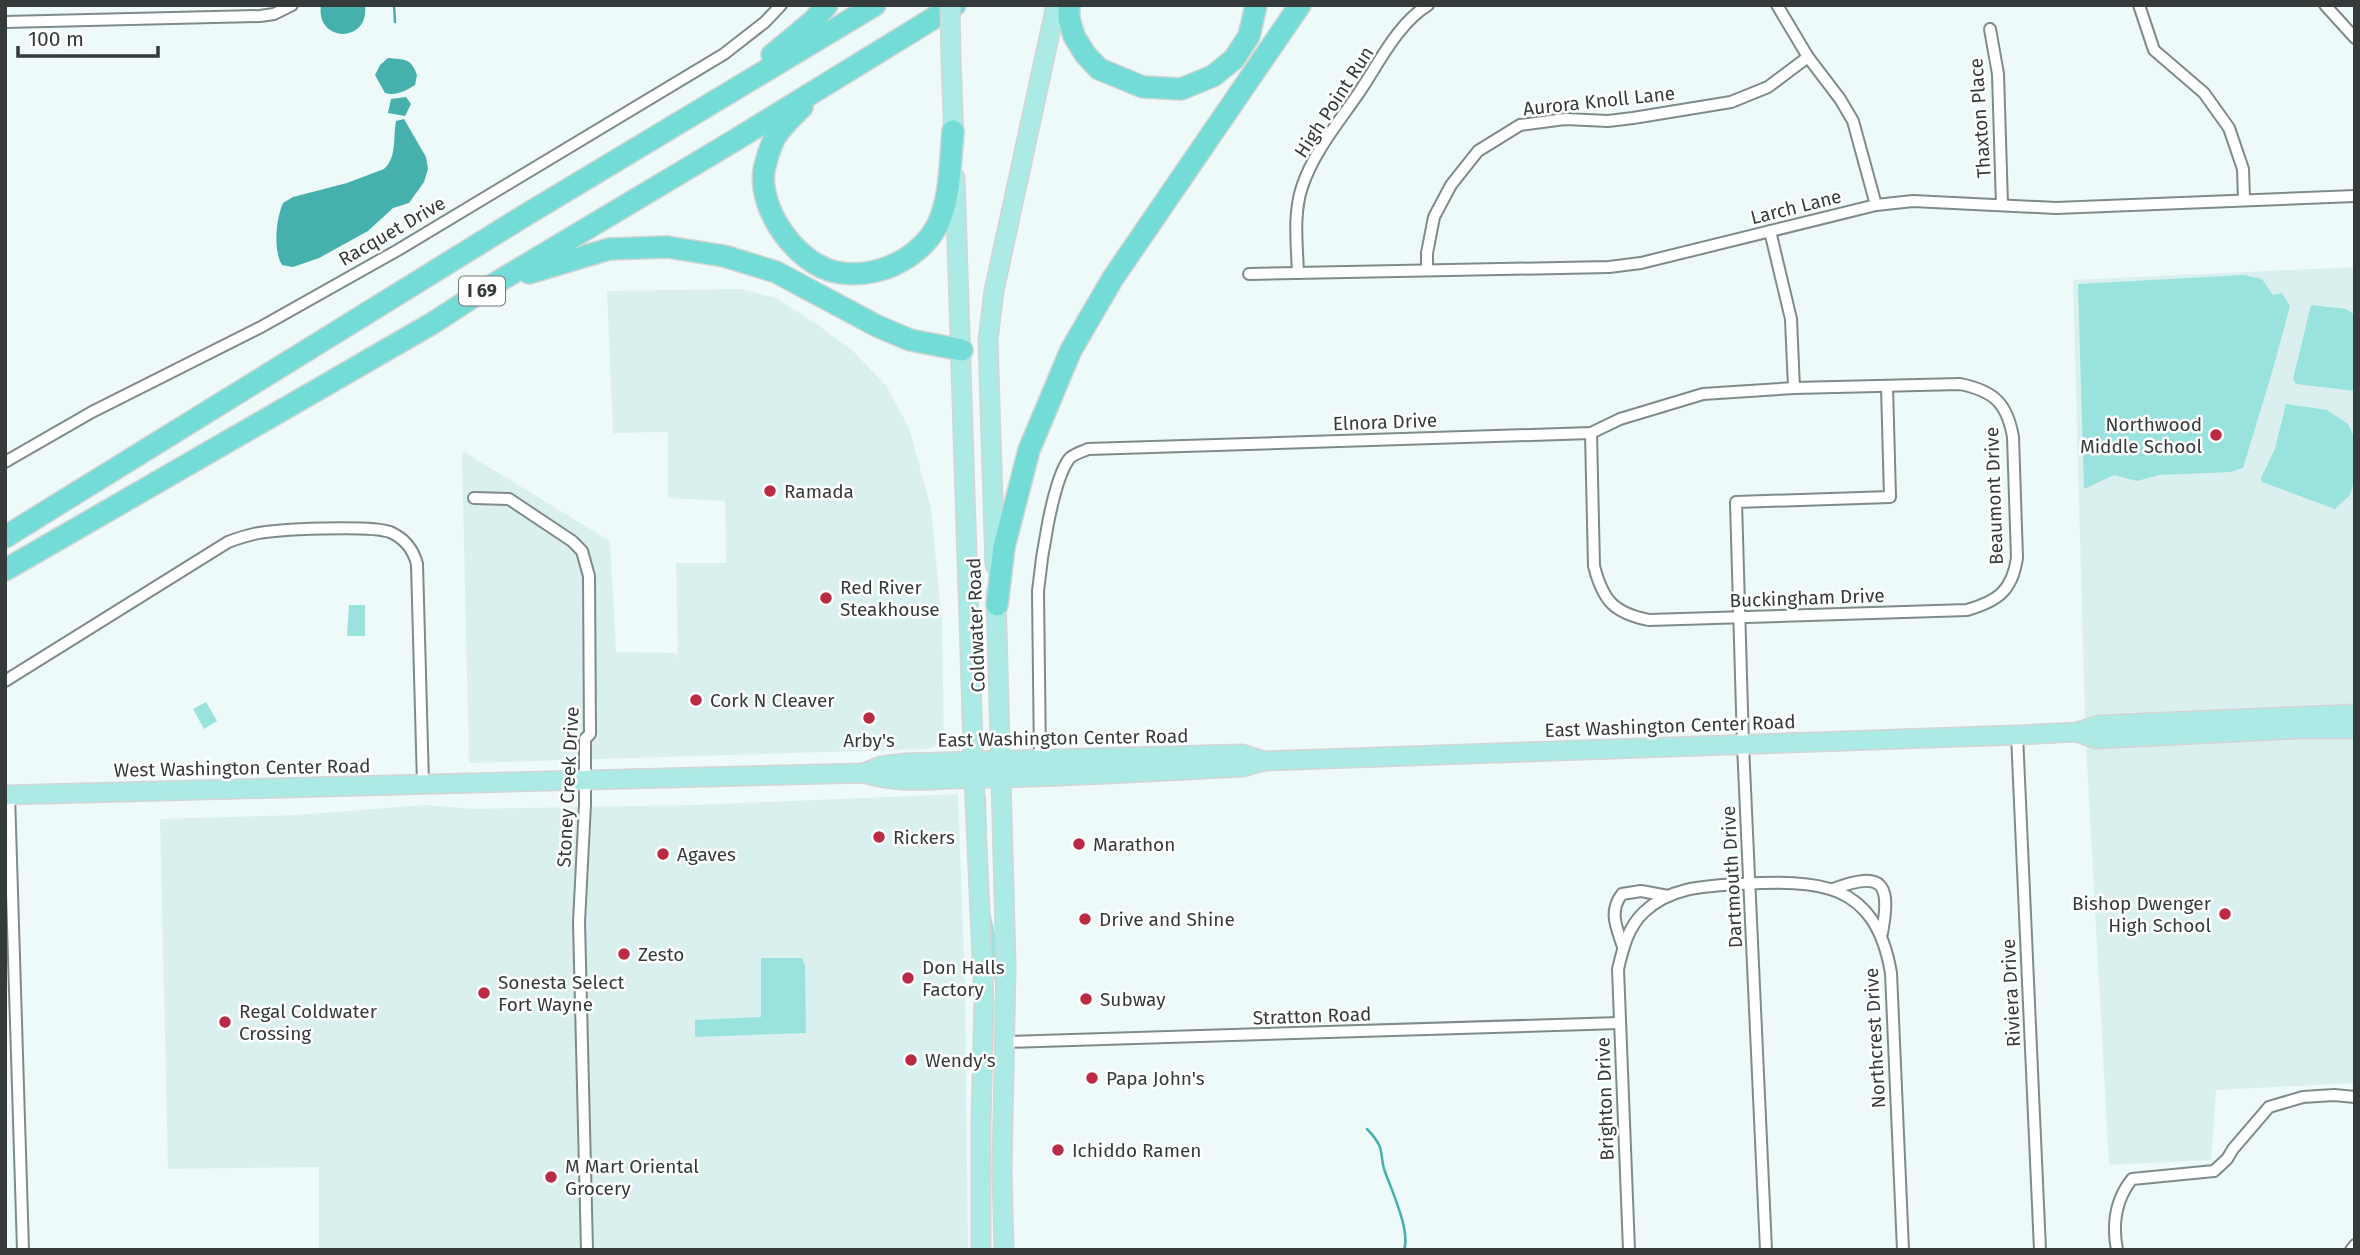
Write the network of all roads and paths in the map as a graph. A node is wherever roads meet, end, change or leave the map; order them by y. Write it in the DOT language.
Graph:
graph roads {
  1 [pos="781,5"];
  2 [pos="827,5"];
  3 [pos="875,5"];
  4 [pos="952,5"];
  5 [pos="1056,5"];
  6 [pos="1069,5"];
  7 [pos="1256,5"];
  8 [pos="1300,5"];
  9 [pos="1428,5"];
  10 [pos="2139,5"];
  11 [pos="2325,5"];
  12 [pos="290,7"];
  13 [pos="1782,7"];
  14 [pos="5,22"];
  15 [pos="1990,29"];
  16 [pos="2355,38"];
  17 [pos="1808,57"];
  18 [pos="832,81"];
  19 [pos="719,99"];
  20 [pos="953,131"];
  21 [pos="2355,196"];
  22 [pos="2244,199"];
  23 [pos="1876,205"];
  24 [pos="2002,205"];
  25 [pos="1770,231"];
  26 [pos="1427,270"];
  27 [pos="1298,273"];
  28 [pos="1248,274"];
  29 [pos="478,293"];
  30 [pos="962,350"];
  31 [pos="1887,386"];
  32 [pos="1794,388"];
  33 [pos="1998,400"];
  34 [pos="1591,433"];
  35 [pos="5,462"];
  36 [pos="474,498"];
  37 [pos="5,537"];
  38 [pos="5,570"];
  39 [pos="2005,591"];
  40 [pos="997,605"];
  41 [pos="1741,618"];
  42 [pos="5,681"];
  43 [pos="2355,714"];
  44 [pos="2355,729"];
  45 [pos="2077,732"];
  46 [pos="2017,735"];
  47 [pos="1743,745"];
  48 [pos="1040,760"];
  49 [pos="1264,761"];
  50 [pos="974,769"];
  51 [pos="1002,769"];
  52 [pos="586,780"];
  53 [pos="480,783"];
  54 [pos="423,784"];
  55 [pos="7,794"];
  56 [pos="1750,884"];
  57 [pos="1833,888"];
  58 [pos="1668,896"];
  59 [pos="1881,933"];
  60 [pos="1623,947"];
  61 [pos="982,956"];
  62 [pos="1619,1023"];
  63 [pos="983,1042"];
  64 [pos="1005,1042"];
  65 [pos="2355,1097"];
  66 [pos="1003,1127"];
  67 [pos="2355,1245"];
  68 [pos="23,1250"];
  69 [pos="587,1250"];
  70 [pos="981,1250"];
  71 [pos="1004,1250"];
  72 [pos="1629,1250"];
  73 [pos="1766,1250"];
  74 [pos="1903,1250"];
  75 [pos="2040,1250"];
  76 [pos="2117,1250"];
  77 [pos="2351,1250"];
  1 -- 35 [label="street, Racquet Drive"];
  2 -- 19 [label="highway"];
  3 -- 19 [label="highway, I 69"];
  4 -- 18 [label="highway, I 69"];
  4 -- 20 [label="main road, Coldwater Road, bridge"];
  5 -- 40 [label="main road, Coldwater Road"];
  6 -- 7 [label="highway"];
  8 -- 40 [label="highway"];
  9 -- 27 [label="street, High Point Run"];
  10 -- 22 [label="street"];
  11 -- 16 [label="street"];
  12 -- 14 [label="street"];
  13 -- 17 [label="street"];
  15 -- 24 [label="street, Thaxton Place"];
  17 -- 23 [label="street"];
  17 -- 26 [label="street, Aurora Knoll Lane"];
  18 -- 20 [label="highway"];
  18 -- 29 [label="highway, I 69"];
  19 -- 37 [label="highway, I 69"];
  20 -- 30 [label="main road, Coldwater Road"];
  21 -- 22 [label="street, Larch Lane"];
  22 -- 24 [label="street, Larch Lane"];
  23 -- 24 [label="street, Larch Lane"];
  23 -- 25 [label="street, Larch Lane"];
  25 -- 26 [label="street, Larch Lane"];
  25 -- 32 [label="street"];
  26 -- 27 [label="street, Larch Lane"];
  27 -- 28 [label="street, Larch Lane"];
  29 -- 30 [label="highway"];
  29 -- 38 [label="highway, I 69"];
  30 -- 50 [label="main road, Coldwater Road"];
  31 -- 32 [label="street, Elnora Drive"];
  31 -- 33 [label="street, Elnora Drive"];
  31 -- 41 [label="street, Dartmouth Drive"];
  32 -- 34 [label="street, Elnora Drive"];
  33 -- 39 [label="street, Beaumont Drive"];
  34 -- 41 [label="street, Buckingham Drive"];
  34 -- 48 [label="street, Elnora Drive"];
  36 -- 52 [label="street, Stoney Creek Drive"];
  39 -- 41 [label="street, Buckingham Drive"];
  40 -- 51 [label="main road, Coldwater Road"];
  41 -- 47 [label="street, Dartmouth Drive"];
  42 -- 54 [label="street"];
  43 -- 45 [label="main road, East Washington Center Road"];
  44 -- 45 [label="main road, East Washington Center Road"];
  45 -- 46 [label="main road, East Washington Center Road"];
  46 -- 47 [label="main road, East Washington Center Road"];
  46 -- 75 [label="street, Riviera Drive"];
  47 -- 49 [label="main road, East Washington Center Road"];
  47 -- 56 [label="street, Dartmouth Drive"];
  48 -- 49 [label="main road, East Washington Center Road"];
  48 -- 51 [label="main road, East Washington Center Road"];
  49 -- 51 [label="main road, East Washington Center Road"];
  50 -- 51 [label="main road, East Washington Center Road"];
  50 -- 52 [label="main road, East Washington Center Road"];
  50 -- 61 [label="main road, Coldwater Road"];
  51 -- 64 [label="main road, Coldwater Road"];
  52 -- 53 [label="main road, East Washington Center Road"];
  52 -- 69 [label="street, Stoney Creek Drive"];
  53 -- 54 [label="main road, West Washington Center Road"];
  54 -- 55 [label="main road, West Washington Center Road"];
  55 -- 68 [label="street"];
  56 -- 57 [label="street, Northcrest Drive"];
  56 -- 58 [label="street, Brighton Drive"];
  56 -- 73 [label="street, Dartmouth Drive"];
  57 -- 59 [label="street, Northcrest Drive"];
  57 -- 59 [label="street"];
  58 -- 60 [label="street, Brighton Drive"];
  58 -- 60 [label="street, Brighton Drive"];
  59 -- 74 [label="street, Northcrest Drive"];
  60 -- 62 [label="street, Brighton Drive"];
  61 -- 63 [label="main road, Coldwater Road"];
  61 -- 64 [label="main road"];
  62 -- 64 [label="street, Stratton Road"];
  62 -- 72 [label="street, Brighton Drive"];
  63 -- 66 [label="main road"];
  63 -- 70 [label="main road, Coldwater Road"];
  64 -- 66 [label="main road, Coldwater Road"];
  65 -- 76 [label="street"];
  66 -- 71 [label="main road, Coldwater Road"];
  67 -- 77 [label="street"];
}
